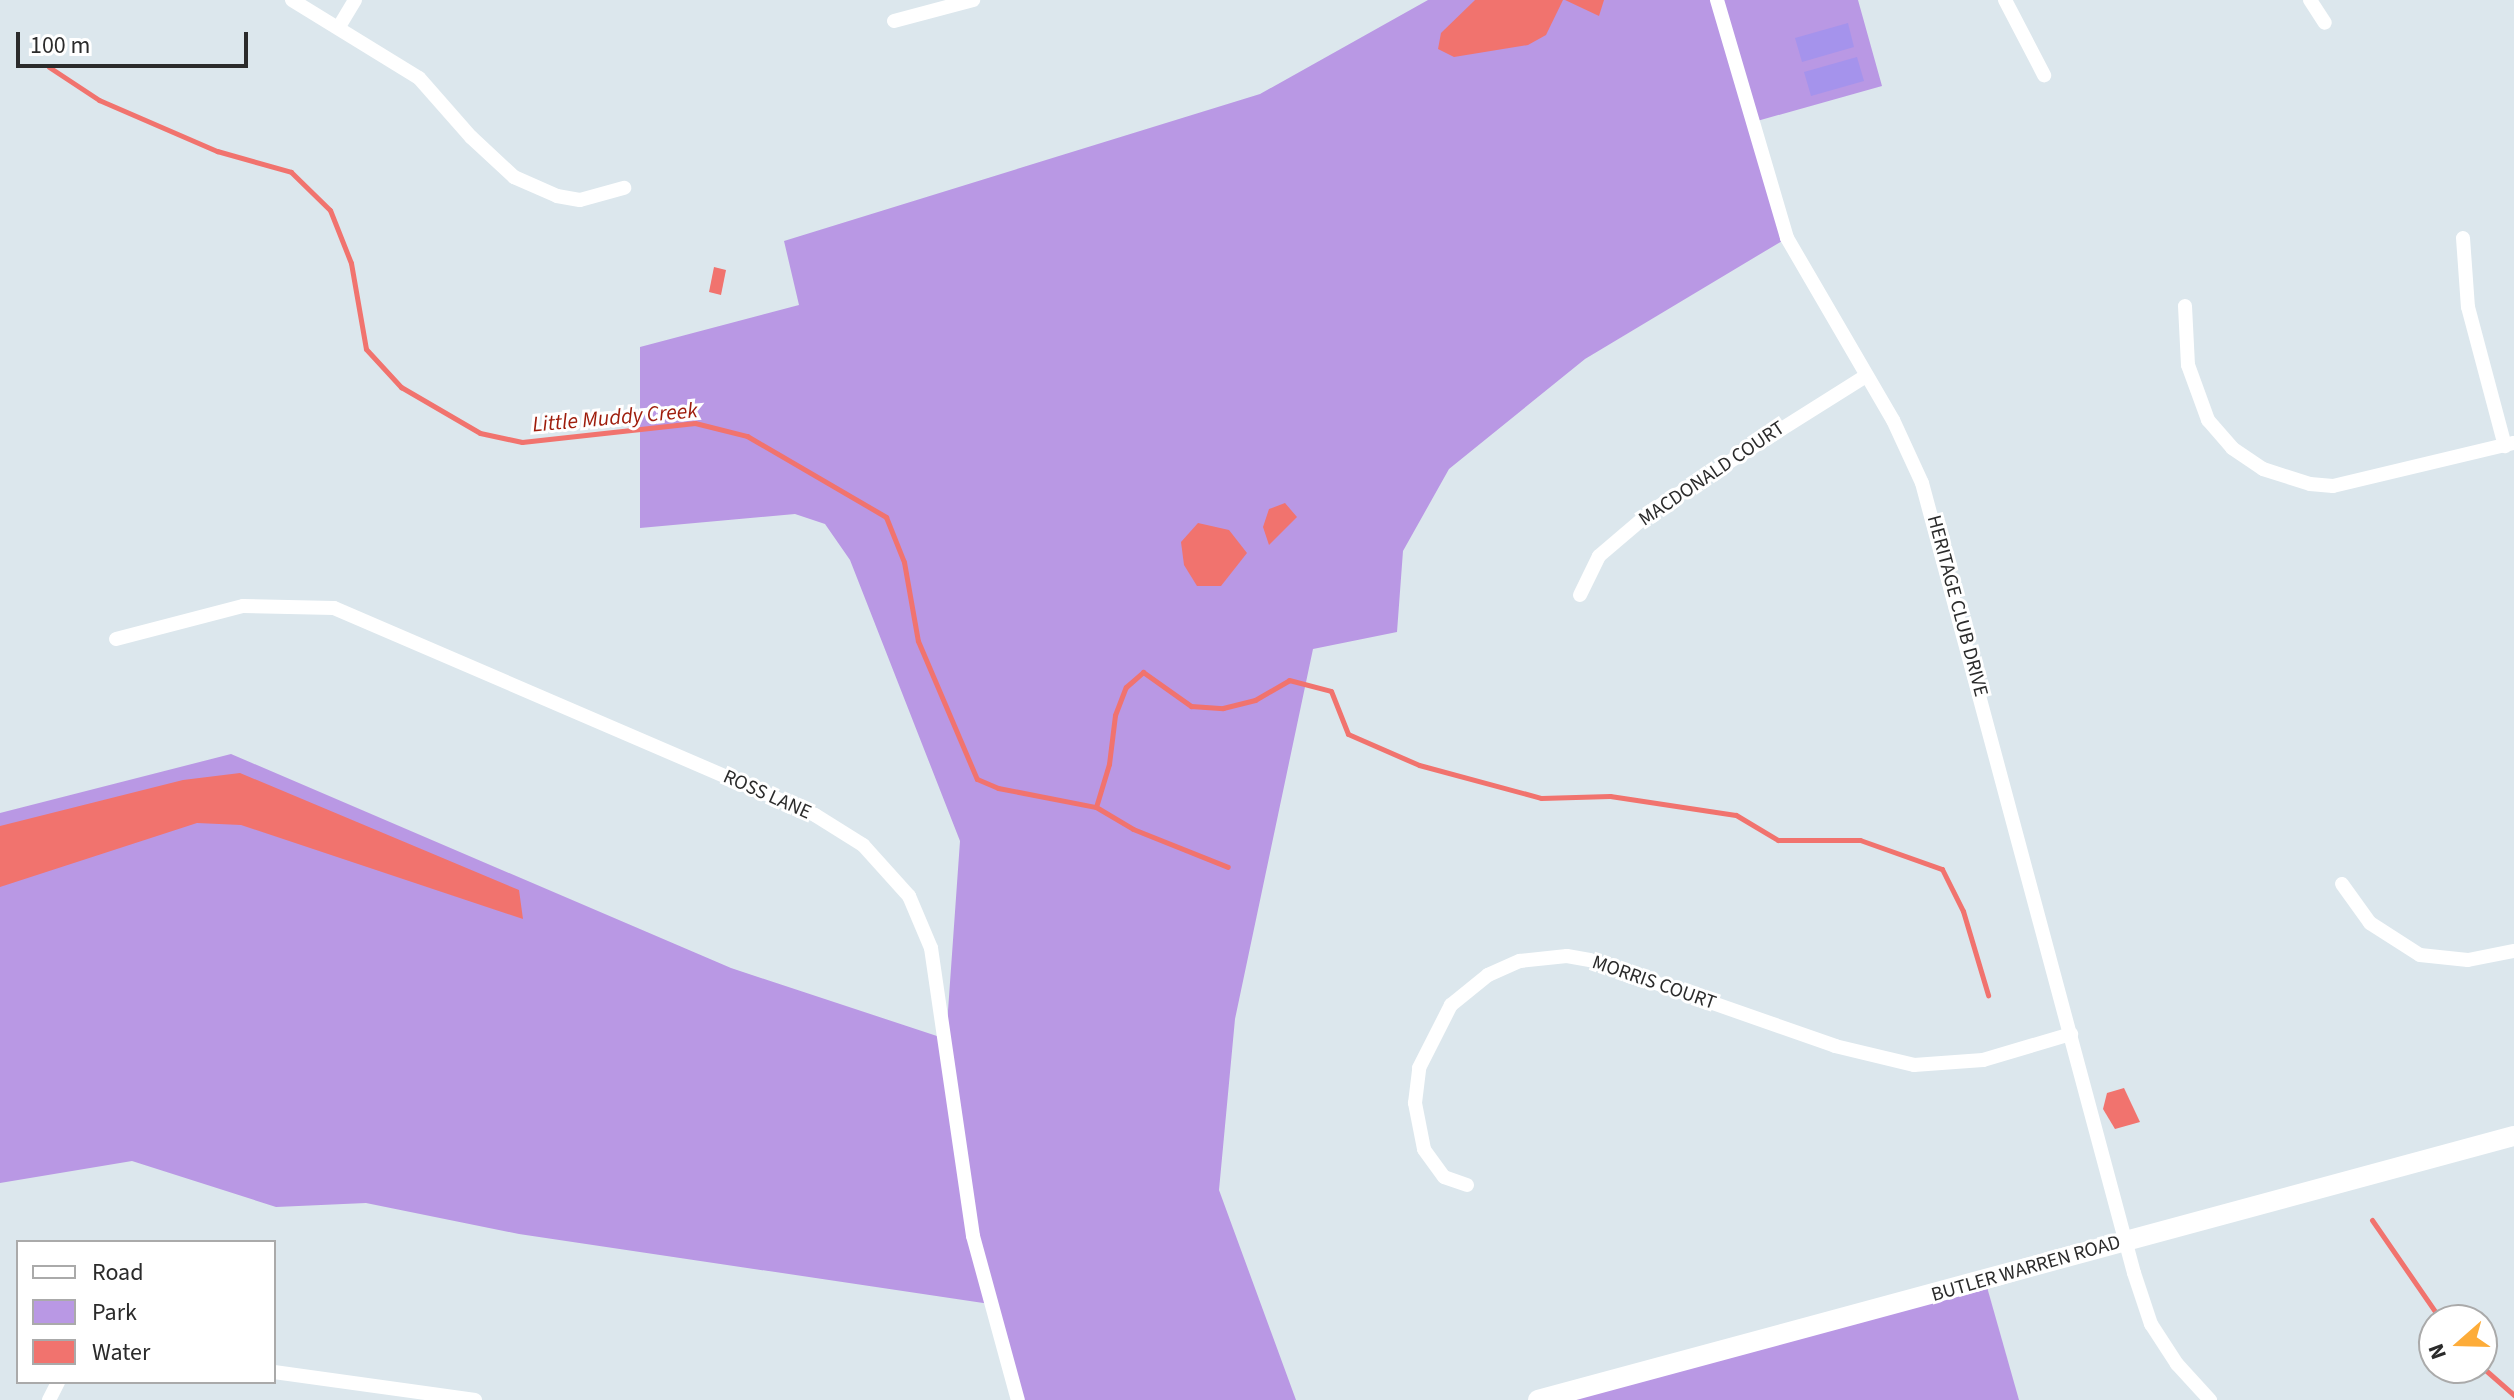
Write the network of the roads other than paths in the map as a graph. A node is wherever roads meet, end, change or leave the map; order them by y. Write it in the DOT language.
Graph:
graph roads {
  1 [pos="292,0"];
  2 [pos="355,0"];
  3 [pos="973,0"];
  4 [pos="1717,0"];
  5 [pos="2005,0"];
  6 [pos="2310,0"];
  7 [pos="894,21"];
  8 [pos="2325,23"];
  9 [pos="340,25"];
  10 [pos="2044,75"];
  11 [pos="624,188"];
  12 [pos="2463,238"];
  13 [pos="2185,306"];
  14 [pos="1866,376"];
  15 [pos="2510,445"];
  16 [pos="1580,595"];
  17 [pos="116,639"];
  18 [pos="2342,884"];
  19 [pos="2514,951"];
  20 [pos="2071,1034"];
  21 [pos="2514,1136"];
  22 [pos="1467,1185"];
  23 [pos="2126,1241"];
  24 [pos="276,1372"];
  25 [pos="475,1400"];
  26 [pos="1018,1400"];
  27 [pos="1538,1400"];
  28 [pos="2210,1400"];
  1 -- 9 [label="street"];
  2 -- 9 [label="street"];
  3 -- 7 [label="street"];
  4 -- 14 [label="street, HERITAGE CLUB DRIVE"];
  5 -- 10 [label="street"];
  6 -- 8 [label="street"];
  9 -- 11 [label="street"];
  12 -- 15 [label="street"];
  13 -- 15 [label="street"];
  14 -- 16 [label="street, MACDONALD COURT"];
  14 -- 20 [label="street, HERITAGE CLUB DRIVE"];
  17 -- 26 [label="street, ROSS LANE"];
  18 -- 19 [label="street"];
  20 -- 22 [label="street, MORRIS COURT"];
  20 -- 23 [label="street, HERITAGE CLUB DRIVE"];
  21 -- 23 [label="main road, BUTLER WARREN ROAD"];
  23 -- 27 [label="main road, BUTLER WARREN ROAD"];
  23 -- 28 [label="street, HERITAGE CLUB DRIVE"];
  24 -- 25 [label="street"];
}
